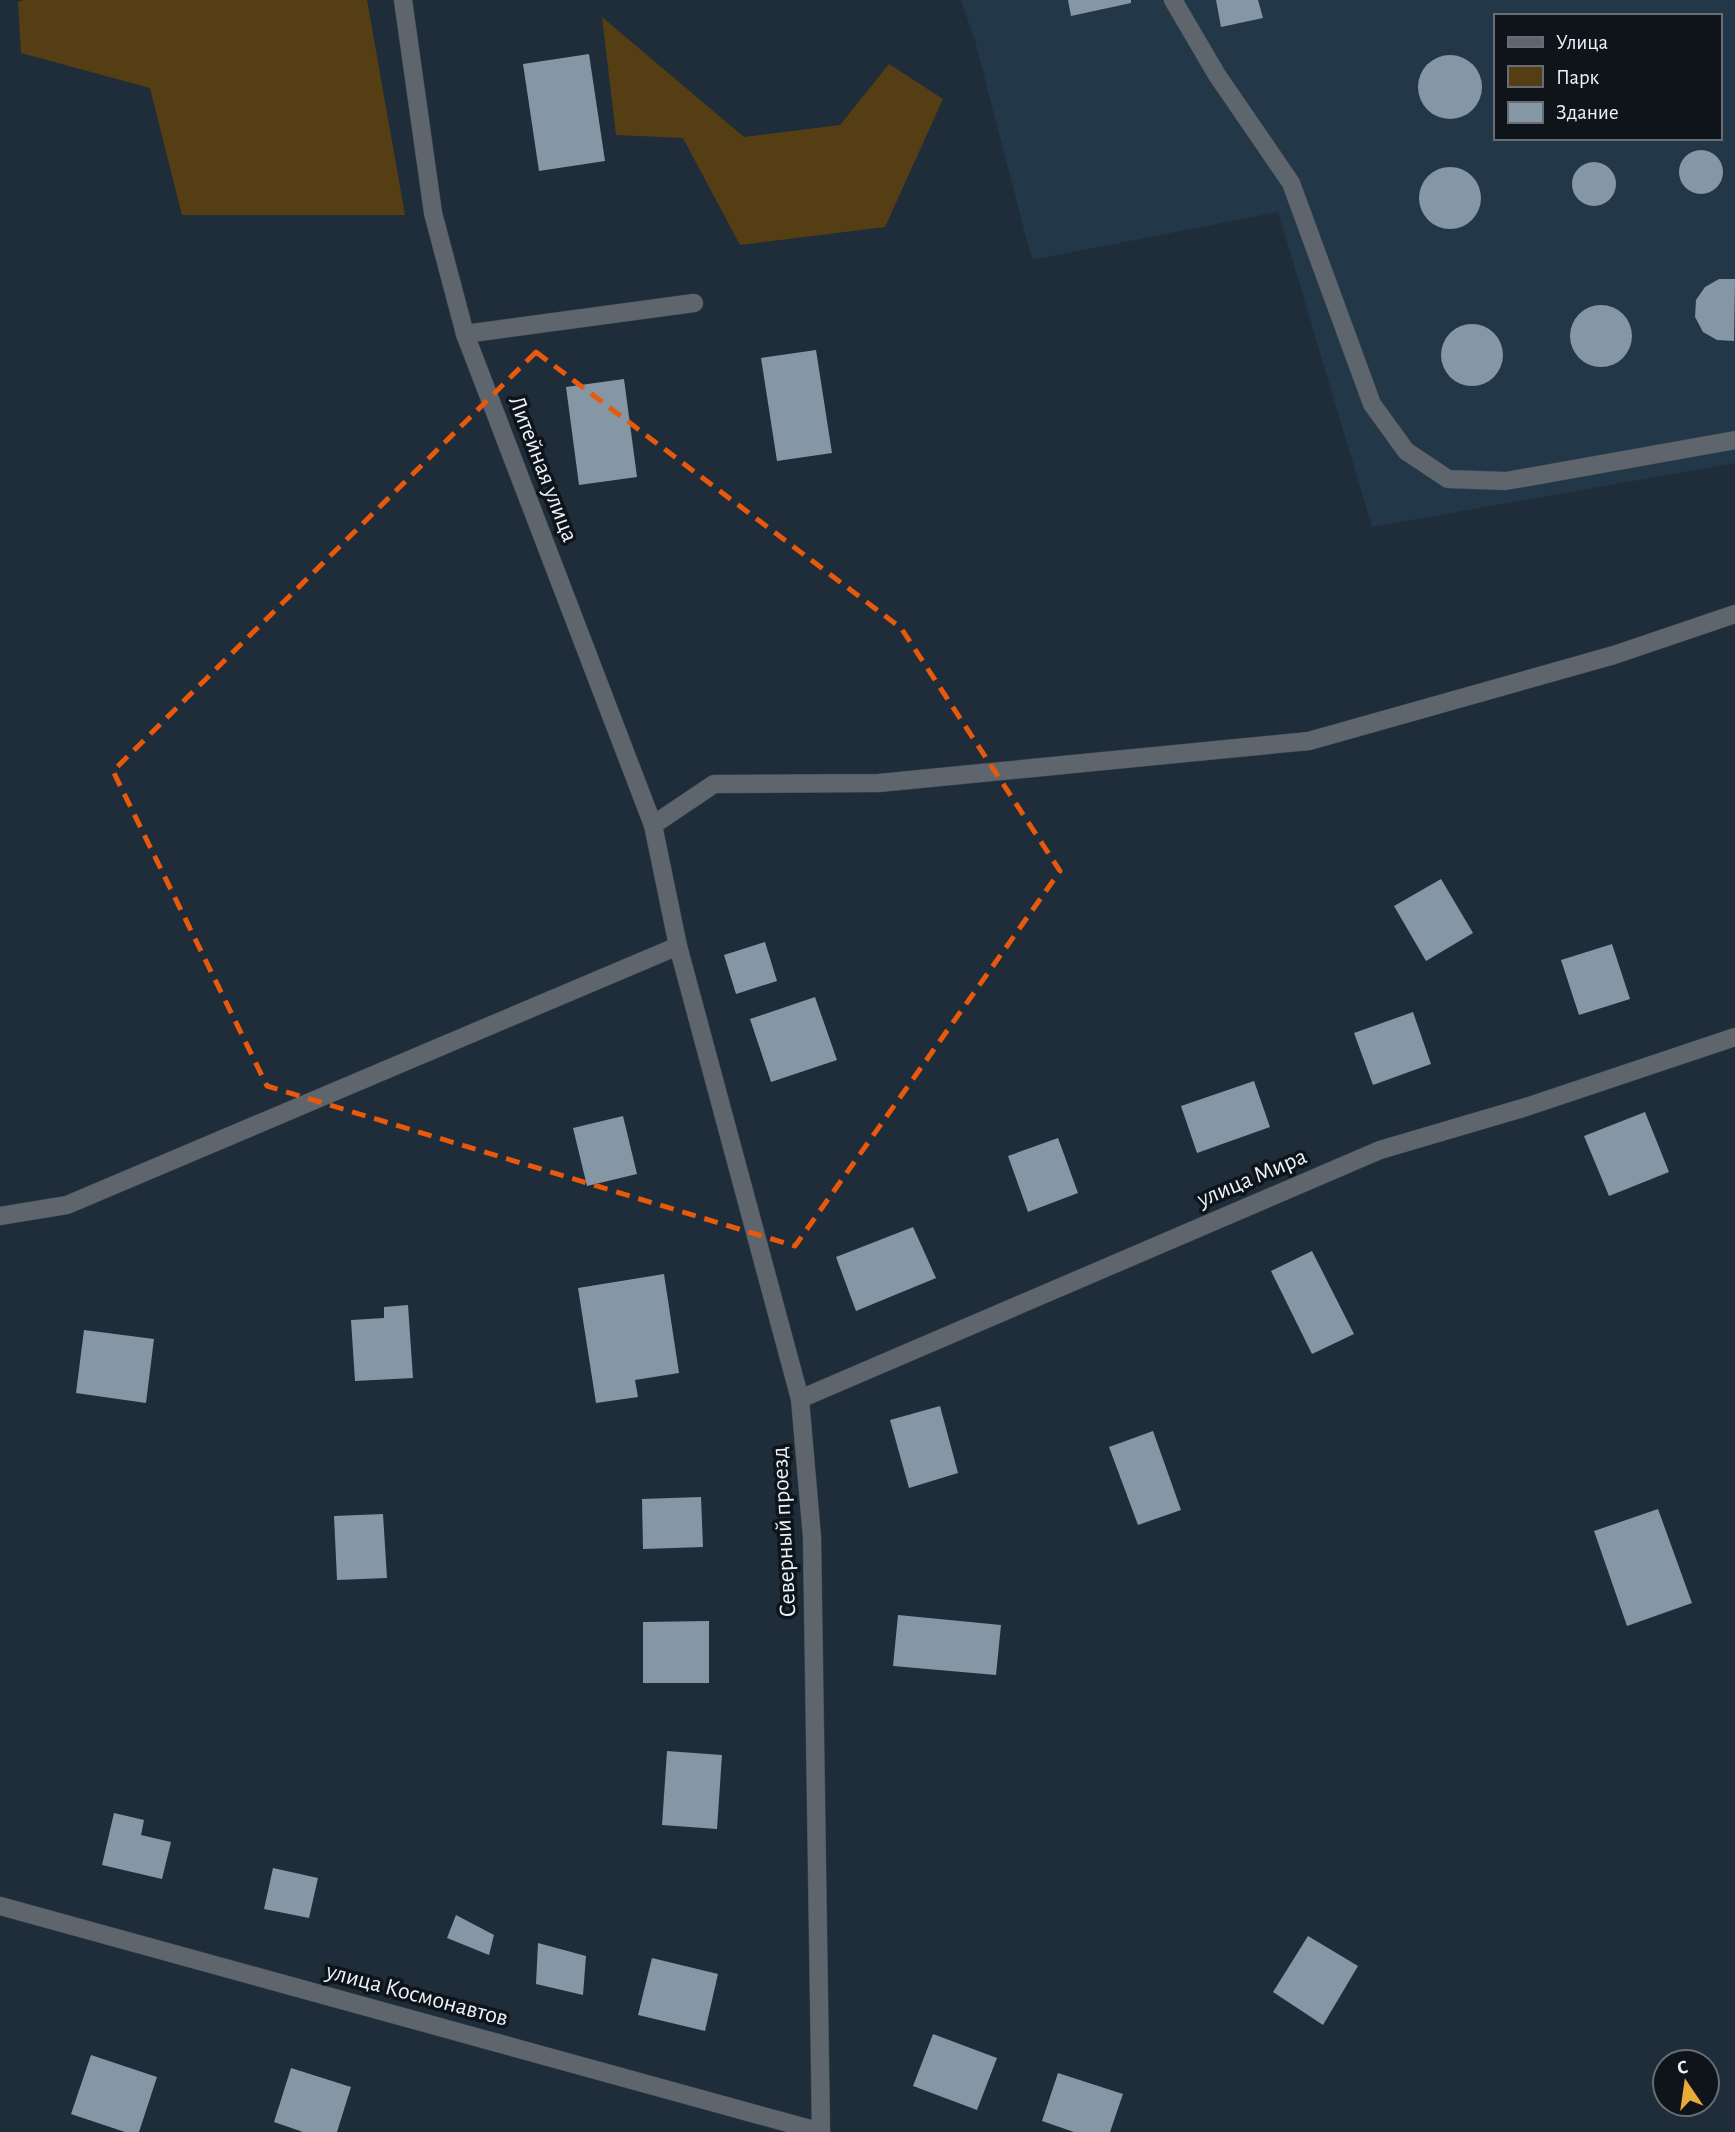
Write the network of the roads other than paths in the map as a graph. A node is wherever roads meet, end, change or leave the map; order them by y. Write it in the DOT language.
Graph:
graph roads {
  1 [pos="403,0"];
  2 [pos="1173,0"];
  3 [pos="694,303"];
  4 [pos="465,334"];
  5 [pos="1735,440"];
  6 [pos="1735,614"];
  7 [pos="653,825"];
  8 [pos="678,946"];
  9 [pos="1735,1037"];
  10 [pos="0,1216"];
  11 [pos="800,1399"];
  12 [pos="0,1906"];
  13 [pos="821,2132"];
  1 -- 4 [label="street, Литейная улица"];
  2 -- 5 [label="street"];
  3 -- 4 [label="street"];
  4 -- 7 [label="street, Литейная улица"];
  6 -- 7 [label="street"];
  7 -- 8 [label="street, Литейная улица"];
  8 -- 10 [label="street"];
  8 -- 11 [label="street, Северный проезд"];
  9 -- 11 [label="street, улица Мира"];
  11 -- 13 [label="street, Северный проезд"];
  12 -- 13 [label="street, улица Космонавтов"];
}
